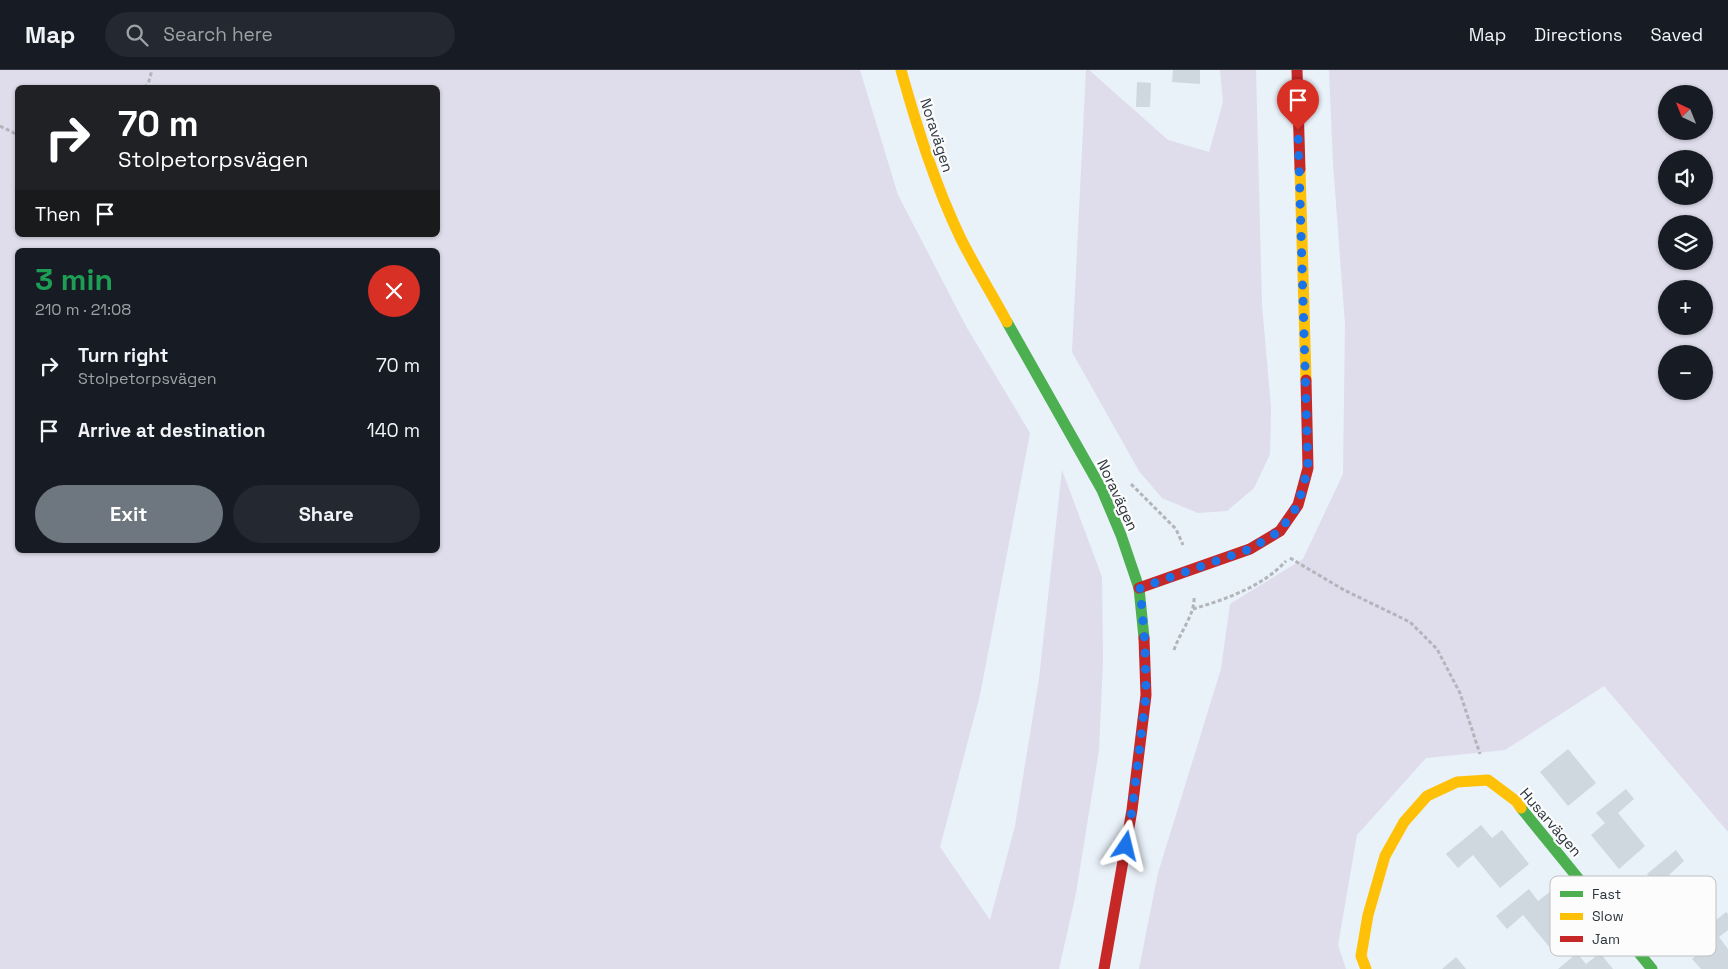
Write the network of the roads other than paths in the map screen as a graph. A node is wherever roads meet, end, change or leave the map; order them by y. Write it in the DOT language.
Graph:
graph roads {
  1 [pos="901,70"];
  2 [pos="1297,70"];
  3 [pos="1140,588"];
  4 [pos="1577,876"];
  5 [pos="1641,956"];
  6 [pos="1104,969"];
  7 [pos="1366,969"];
  8 [pos="1652,969"];
  1 -- 3 [label="street, Noravägen"];
  2 -- 3 [label="street"];
  3 -- 6 [label="street, Noravägen"];
  4 -- 7 [label="street, Husarvägen"];
  5 -- 8 [label="street, Husarvägen"];
}
